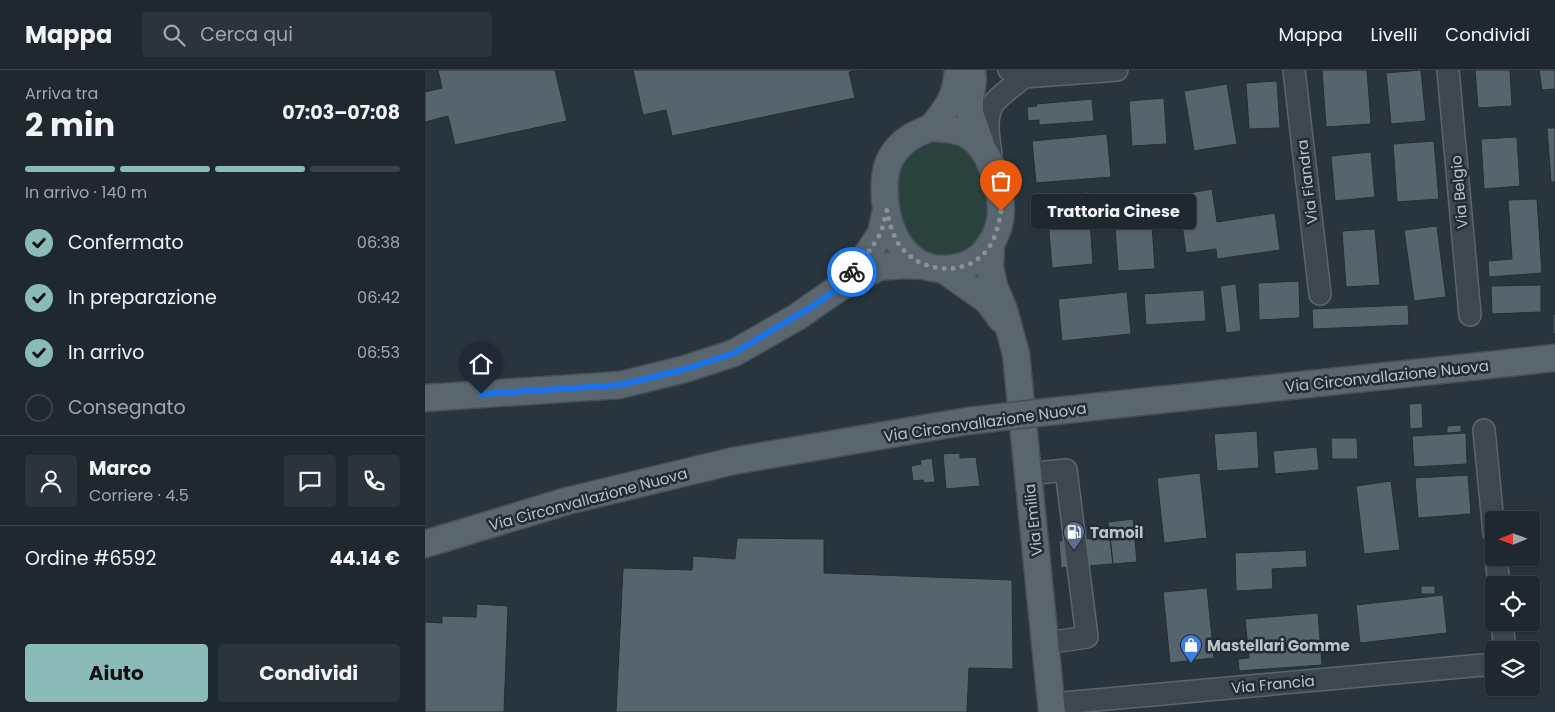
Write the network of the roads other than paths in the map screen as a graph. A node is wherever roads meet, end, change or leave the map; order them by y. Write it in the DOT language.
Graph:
graph roads {
  1 [pos="958,70"];
  2 [pos="972,70"];
  3 [pos="1117,70"];
  4 [pos="1294,70"];
  5 [pos="1448,70"];
  6 [pos="1017,73"];
  7 [pos="931,128"];
  8 [pos="988,159"];
  9 [pos="887,210"];
  10 [pos="991,245"];
  11 [pos="935,268"];
  12 [pos="840,287"];
  13 [pos="1321,294"];
  14 [pos="1471,315"];
  15 [pos="1009,330"];
  16 [pos="1555,358"];
  17 [pos="425,398"];
  18 [pos="1484,430"];
  19 [pos="1028,474"];
  20 [pos="1492,511"];
  21 [pos="426,544"];
  22 [pos="1045,643"];
  23 [pos="1485,665"];
  24 [pos="1103,706"];
  25 [pos="1052,708"];
  1 -- 7 [label="main road"];
  2 -- 8 [label="main road"];
  3 -- 6 [label="street"];
  4 -- 13 [label="street, Via Fiandra"];
  5 -- 14 [label="street, Via Belgio"];
  6 -- 8 [label="street"];
  7 -- 8 [label="main road"];
  7 -- 9 [label="main road"];
  8 -- 10 [label="main road"];
  9 -- 11 [label="main road"];
  9 -- 12 [label="main road"];
  10 -- 11 [label="main road"];
  10 -- 15 [label="main road, Via Emilia"];
  11 -- 12 [label="main road"];
  11 -- 15 [label="main road, Via Emilia"];
  12 -- 17 [label="main road"];
  15 -- 19 [label="main road, Via Emilia"];
  16 -- 21 [label="main road, Via Circonvallazione Nuova, bridge"];
  18 -- 20 [label="street"];
  19 -- 22 [label="main road, Via Emilia"];
  19 -- 22 [label="street"];
  22 -- 25 [label="main road, Via Emilia"];
  23 -- 24 [label="street, Via Francia"];
  24 -- 25 [label="street, Via Francia"];
}
